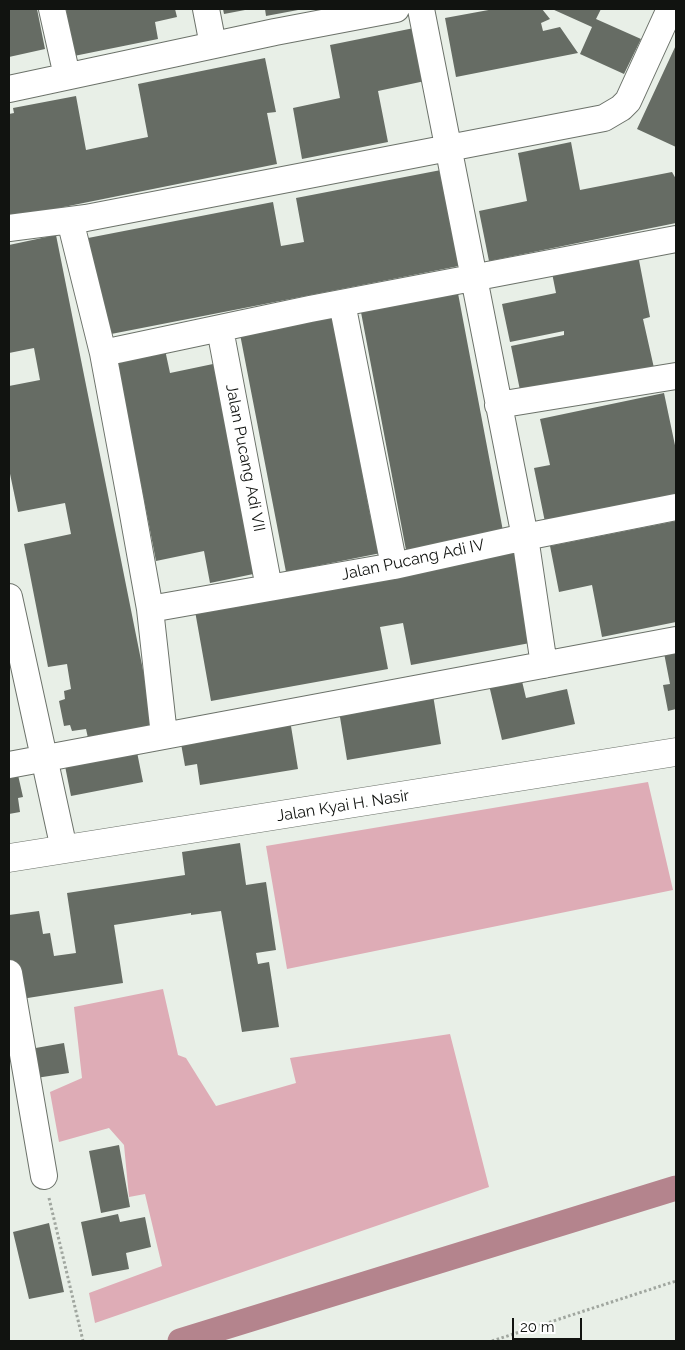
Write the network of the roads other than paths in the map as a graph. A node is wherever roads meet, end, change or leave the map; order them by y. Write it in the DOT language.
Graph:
graph roads {
  1 [pos="52,9"];
  2 [pos="206,9"];
  3 [pos="396,9"];
  4 [pos="421,9"];
  5 [pos="670,9"];
  6 [pos="213,45"];
  7 [pos="67,76"];
  8 [pos="9,89"];
  9 [pos="447,148"];
  10 [pos="70,220"];
  11 [pos="9,228"];
  12 [pos="676,239"];
  13 [pos="473,279"];
  14 [pos="342,303"];
  15 [pos="220,328"];
  16 [pos="103,353"];
  17 [pos="676,376"];
  18 [pos="498,405"];
  19 [pos="676,507"];
  20 [pos="525,537"];
  21 [pos="394,566"];
  22 [pos="269,588"];
  23 [pos="9,597"];
  24 [pos="150,609"];
  25 [pos="676,640"];
  26 [pos="544,664"];
  27 [pos="164,735"];
  28 [pos="676,752"];
  29 [pos="43,758"];
  30 [pos="9,765"];
  31 [pos="64,848"];
  32 [pos="9,858"];
  33 [pos="9,973"];
  34 [pos="44,1176"];
  1 -- 7 [label="street"];
  2 -- 6 [label="street"];
  3 -- 6 [label="street"];
  4 -- 9 [label="street"];
  5 -- 9 [label="street"];
  6 -- 7 [label="street"];
  7 -- 8 [label="street"];
  9 -- 10 [label="street"];
  9 -- 13 [label="street"];
  10 -- 11 [label="street"];
  10 -- 16 [label="street"];
  12 -- 13 [label="street"];
  13 -- 14 [label="street"];
  13 -- 18 [label="street"];
  14 -- 15 [label="street"];
  14 -- 21 [label="street"];
  15 -- 16 [label="street"];
  15 -- 22 [label="street, Jalan Pucang Adi VII"];
  16 -- 24 [label="street"];
  17 -- 18 [label="street"];
  18 -- 20 [label="street"];
  19 -- 20 [label="street, Jalan Pucang Adi IV"];
  20 -- 21 [label="street, Jalan Pucang Adi IV"];
  20 -- 26 [label="street"];
  21 -- 22 [label="street, Jalan Pucang Adi IV"];
  22 -- 24 [label="street, Jalan Pucang Adi IV"];
  23 -- 29 [label="street"];
  24 -- 27 [label="street"];
  25 -- 26 [label="street"];
  26 -- 27 [label="street"];
  27 -- 29 [label="street"];
  28 -- 31 [label="main road, Jalan Kyai H. Nasir"];
  29 -- 30 [label="street"];
  29 -- 31 [label="street"];
  31 -- 32 [label="main road, Jalan Kyai H. Nasir"];
  33 -- 34 [label="street"];
}
